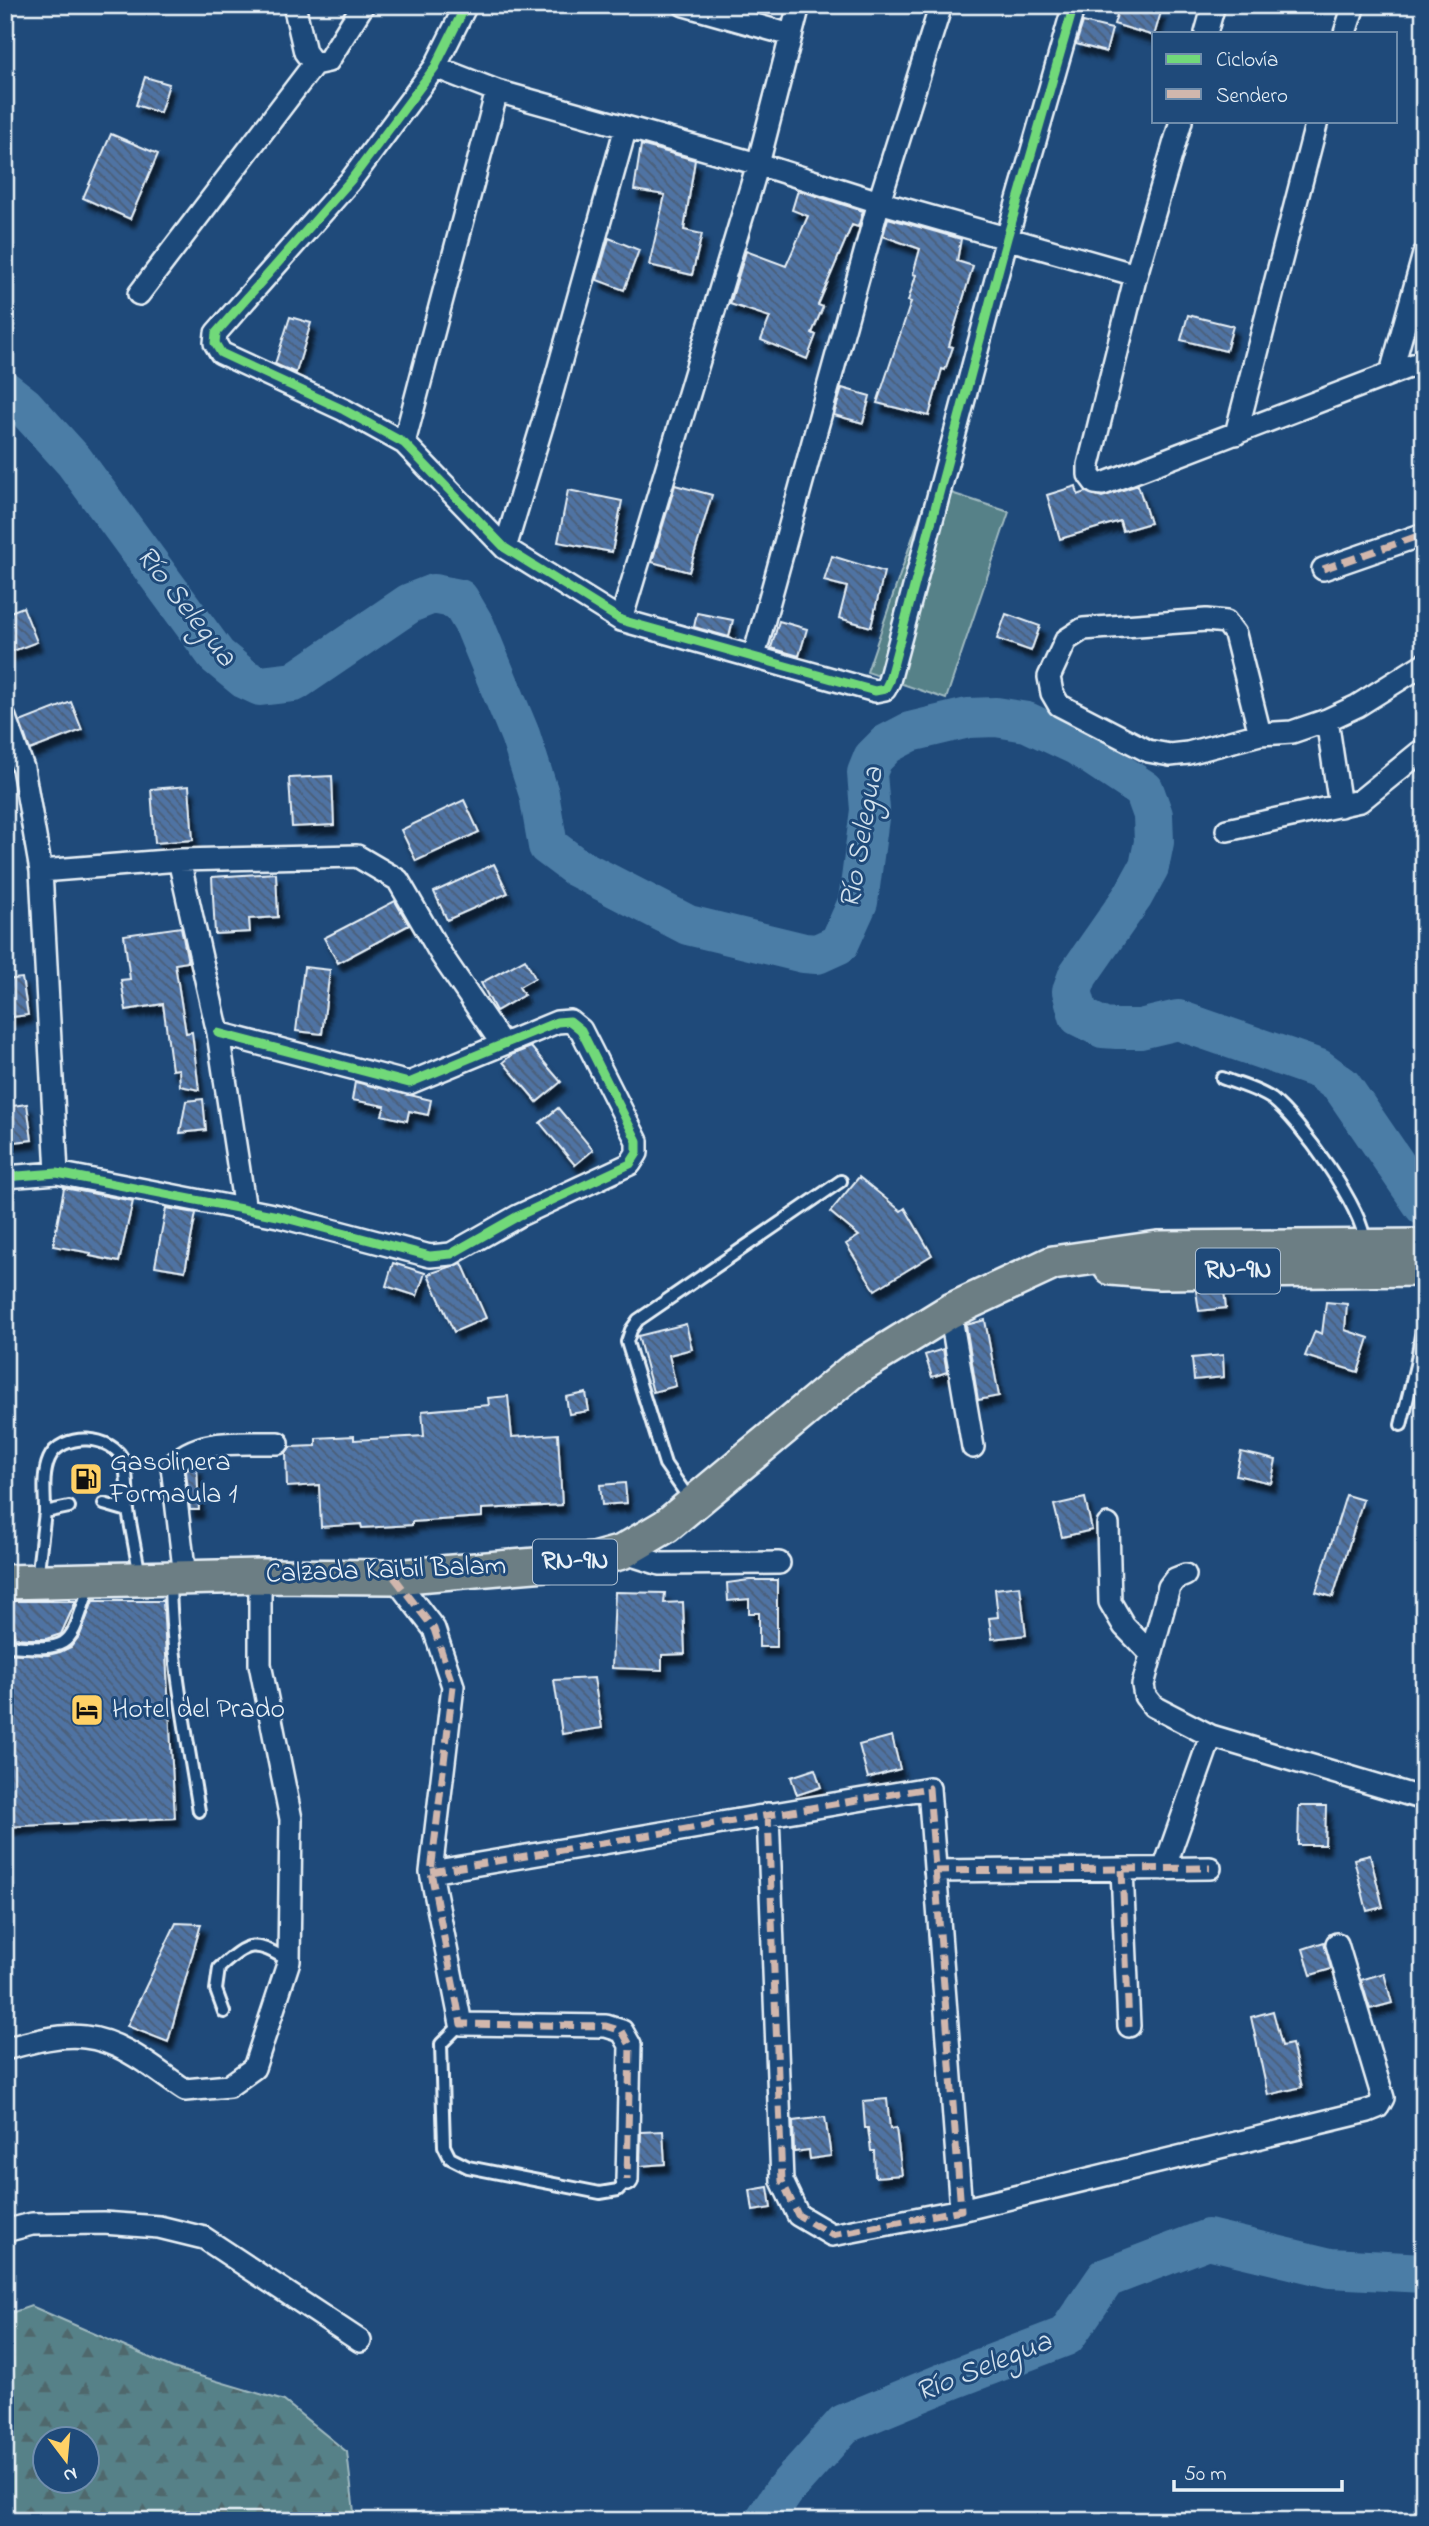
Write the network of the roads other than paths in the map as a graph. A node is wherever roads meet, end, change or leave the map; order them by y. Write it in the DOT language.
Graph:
graph roads {
  1 [pos="294,5"];
  2 [pos="362,5"];
  3 [pos="466,5"];
  4 [pos="684,5"];
  5 [pos="799,5"];
  6 [pos="941,5"];
  7 [pos="1074,5"];
  8 [pos="1214,5"];
  9 [pos="1354,5"];
  10 [pos="1206,32"];
  11 [pos="1345,32"];
  12 [pos="791,35"];
  13 [pos="314,64"];
  14 [pos="435,66"];
  15 [pos="497,91"];
  16 [pos="1181,122"];
  17 [pos="1317,122"];
  18 [pos="626,127"];
  19 [pos="758,164"];
  20 [pos="879,202"];
  21 [pos="1007,239"];
  22 [pos="1424,254"];
  23 [pos="1136,275"];
  24 [pos="139,294"];
  25 [pos="1424,361"];
  26 [pos="1391,373"];
  27 [pos="1236,434"];
  28 [pos="404,443"];
  29 [pos="1424,534"];
  30 [pos="505,548"];
  31 [pos="1323,569"];
  32 [pos="621,620"];
  33 [pos="754,656"];
  34 [pos="1424,664"];
  35 [pos="5,718"];
  36 [pos="1327,720"];
  37 [pos="1261,734"];
  38 [pos="1420,752"];
  39 [pos="1340,806"];
  40 [pos="1227,830"];
  41 [pos="179,860"];
  42 [pos="41,871"];
  43 [pos="218,1033"];
  44 [pos="502,1044"];
  45 [pos="1222,1078"];
  46 [pos="57,1173"];
  47 [pos="5,1177"];
  48 [pos="841,1181"];
  49 [pos="245,1210"];
  50 [pos="1365,1246"];
  51 [pos="1418,1253"];
  52 [pos="1053,1263"];
  53 [pos="950,1311"];
  54 [pos="1424,1317"];
  55 [pos="1401,1425"];
  56 [pos="278,1443"];
  57 [pos="974,1447"];
  58 [pos="104,1504"];
  59 [pos="693,1505"];
  60 [pos="69,1507"];
  61 [pos="128,1511"];
  62 [pos="45,1513"];
  63 [pos="1108,1524"];
  64 [pos="622,1552"];
  65 [pos="779,1563"];
  66 [pos="1185,1575"];
  67 [pos="260,1576"];
  68 [pos="394,1577"];
  69 [pos="165,1578"];
  70 [pos="92,1579"];
  71 [pos="21,1581"];
  72 [pos="5,1630"];
  73 [pos="7,1646"];
  74 [pos="1151,1654"];
  75 [pos="1211,1736"];
  76 [pos="1424,1799"];
  77 [pos="199,1811"];
  78 [pos="768,1814"];
  79 [pos="1210,1868"];
  80 [pos="1164,1869"];
  81 [pos="1122,1870"];
  82 [pos="935,1871"];
  83 [pos="431,1872"];
  84 [pos="1337,1944"];
  85 [pos="289,1961"];
  86 [pos="224,2012"];
  87 [pos="461,2024"];
  88 [pos="1129,2026"];
  89 [pos="5,2049"];
  90 [pos="627,2180"];
  91 [pos="961,2210"];
  92 [pos="5,2231"];
  93 [pos="360,2341"];
  1 -- 13 [label="street"];
  2 -- 13 [label="street"];
  3 -- 14 [label="street"];
  4 -- 12 [label="street"];
  5 -- 12 [label="street"];
  6 -- 20 [label="street"];
  7 -- 21 [label="street"];
  8 -- 10 [label="street"];
  9 -- 11 [label="street"];
  12 -- 19 [label="street"];
  13 -- 24 [label="street"];
  14 -- 15 [label="street"];
  14 -- 28 [label="street"];
  15 -- 18 [label="street"];
  15 -- 28 [label="street"];
  16 -- 23 [label="street"];
  17 -- 27 [label="street"];
  18 -- 19 [label="street"];
  18 -- 30 [label="street"];
  19 -- 20 [label="street"];
  19 -- 32 [label="street"];
  20 -- 21 [label="street"];
  20 -- 33 [label="street"];
  21 -- 23 [label="street"];
  21 -- 33 [label="street"];
  22 -- 26 [label="street"];
  23 -- 27 [label="street"];
  25 -- 26 [label="street"];
  26 -- 27 [label="street"];
  28 -- 30 [label="street"];
  29 -- 31 [label="street"];
  30 -- 32 [label="street"];
  32 -- 33 [label="street"];
  34 -- 36 [label="street"];
  35 -- 42 [label="street"];
  36 -- 37 [label="street"];
  36 -- 39 [label="street"];
  37 -- 37 [label="street"];
  38 -- 39 [label="street"];
  39 -- 40 [label="street"];
  41 -- 42 [label="street"];
  41 -- 43 [label="street"];
  41 -- 44 [label="street"];
  42 -- 46 [label="street"];
  43 -- 44 [label="street"];
  43 -- 49 [label="street"];
  44 -- 49 [label="street"];
  45 -- 50 [label="lane"];
  46 -- 47 [label="street"];
  46 -- 49 [label="street"];
  48 -- 59 [label="lane"];
  50 -- 51 [label="main road, Calzada Kaibil Balam / RN-9N"];
  50 -- 52 [label="main road, Calzada Kaibil Balam / RN-9N"];
  51 -- 52 [label="main road, Calzada Kaibil Balam / RN-9N"];
  52 -- 53 [label="main road, Calzada Kaibil Balam / RN-9N"];
  53 -- 57 [label="street"];
  53 -- 59 [label="main road, Calzada Kaibil Balam / RN-9N"];
  54 -- 55 [label="lane"];
  56 -- 69 [label="street"];
  58 -- 61 [label="lane"];
  59 -- 64 [label="main road, Calzada Kaibil Balam / RN-9N"];
  60 -- 62 [label="lane"];
  61 -- 62 [label="lane"];
  61 -- 69 [label="lane"];
  62 -- 71 [label="lane"];
  63 -- 74 [label="street"];
  64 -- 65 [label="street"];
  64 -- 68 [label="main road, Calzada Kaibil Balam / RN-9N"];
  66 -- 74 [label="street"];
  67 -- 68 [label="main road, Calzada Kaibil Balam / RN-9N"];
  67 -- 69 [label="main road, Calzada Kaibil Balam / RN-9N"];
  67 -- 85 [label="street"];
  68 -- 83 [label="street"];
  69 -- 70 [label="main road, Calzada Kaibil Balam / RN-9N"];
  69 -- 77 [label="lane"];
  70 -- 71 [label="main road, Calzada Kaibil Balam / RN-9N"];
  70 -- 73 [label="lane"];
  72 -- 73 [label="lane"];
  74 -- 75 [label="street"];
  75 -- 76 [label="street"];
  75 -- 80 [label="street"];
  78 -- 82 [label="street"];
  78 -- 83 [label="street"];
  78 -- 91 [label="street"];
  79 -- 80 [label="street"];
  80 -- 81 [label="street"];
  81 -- 82 [label="street"];
  81 -- 88 [label="street"];
  82 -- 91 [label="street"];
  83 -- 87 [label="street"];
  84 -- 91 [label="street"];
  85 -- 86 [label="lane"];
  85 -- 89 [label="street"];
  87 -- 90 [label="street"];
  87 -- 90 [label="lane"];
  92 -- 93 [label="street"];
}
